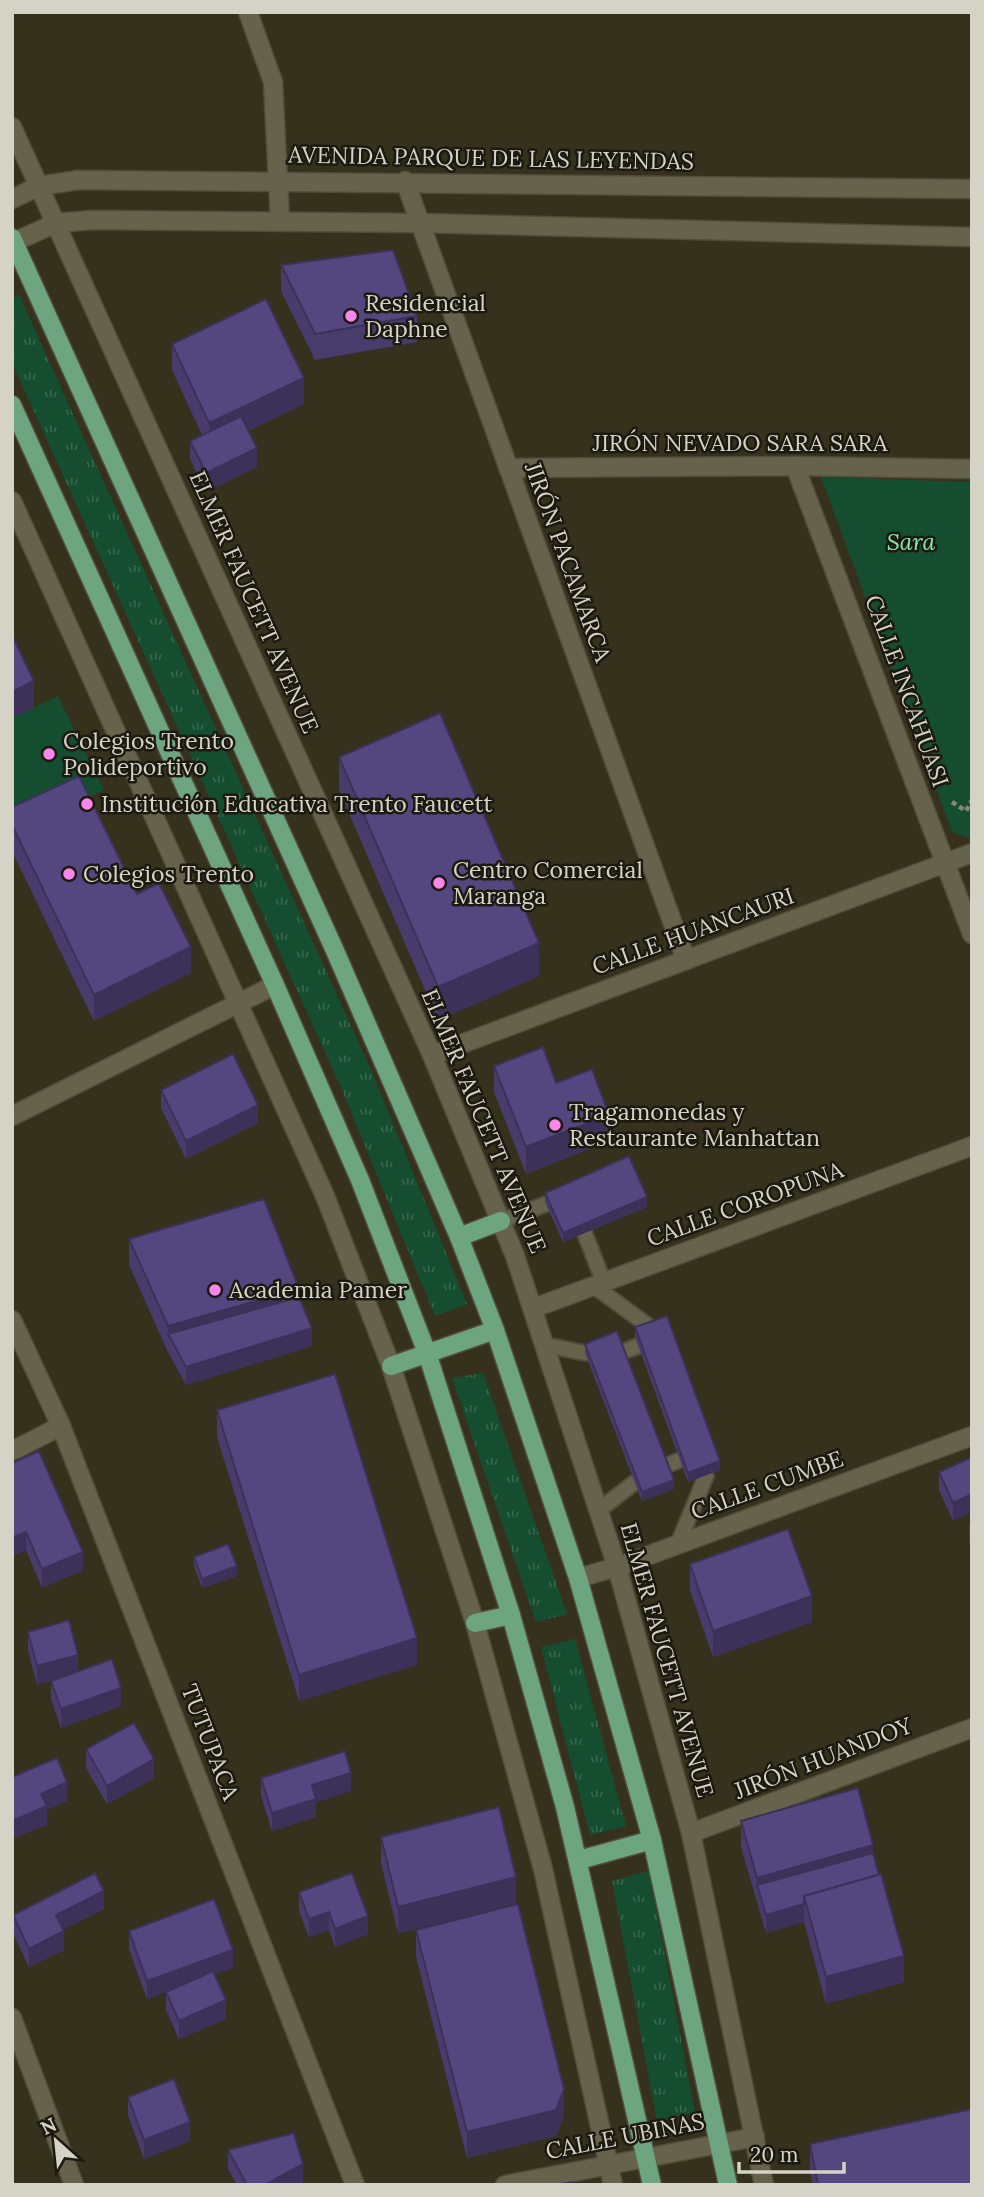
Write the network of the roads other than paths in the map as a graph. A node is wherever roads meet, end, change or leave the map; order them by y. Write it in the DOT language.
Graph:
graph roads {
  1 [pos="248,12"];
  2 [pos="12,127"];
  3 [pos="277,180"];
  4 [pos="405,181"];
  5 [pos="39,186"];
  6 [pos="972,189"];
  7 [pos="12,199"];
  8 [pos="280,221"];
  9 [pos="56,223"];
  10 [pos="419,223"];
  11 [pos="972,236"];
  12 [pos="13,240"];
  13 [pos="12,405"];
  14 [pos="795,466"];
  15 [pos="508,468"];
  16 [pos="972,469"];
  17 [pos="12,501"];
  18 [pos="972,853"];
  19 [pos="945,863"];
  20 [pos="972,934"];
  21 [pos="686,960"];
  22 [pos="275,985"];
  23 [pos="238,1003"];
  24 [pos="432,1055"];
  25 [pos="12,1116"];
  26 [pos="972,1146"];
  27 [pos="546,1204"];
  28 [pos="501,1221"];
  29 [pos="584,1234"];
  30 [pos="459,1237"];
  31 [pos="599,1285"];
  32 [pos="534,1308"];
  33 [pos="12,1320"];
  34 [pos="495,1330"];
  35 [pos="654,1330"];
  36 [pos="546,1345"];
  37 [pos="638,1346"];
  38 [pos="622,1352"];
  39 [pos="427,1353"];
  40 [pos="585,1353"];
  41 [pos="391,1366"];
  42 [pos="61,1426"];
  43 [pos="972,1436"];
  44 [pos="12,1451"];
  45 [pos="680,1460"];
  46 [pos="665,1466"];
  47 [pos="706,1476"];
  48 [pos="634,1483"];
  49 [pos="599,1510"];
  50 [pos="678,1544"];
  51 [pos="617,1567"];
  52 [pos="578,1578"];
  53 [pos="511,1615"];
  54 [pos="475,1623"];
  55 [pos="972,1728"];
  56 [pos="691,1833"];
  57 [pos="652,1840"];
  58 [pos="579,1860"];
  59 [pos="12,2018"];
  60 [pos="755,2137"];
  61 [pos="720,2143"];
  62 [pos="648,2157"];
  63 [pos="610,2164"];
  64 [pos="74,2185"];
  65 [pos="355,2185"];
  66 [pos="505,2185"];
  67 [pos="613,2185"];
  68 [pos="652,2185"];
  69 [pos="728,2185"];
  70 [pos="764,2185"];
  1 -- 3 [label="street"];
  2 -- 5 [label="street, ELMER FAUCETT AVENUE"];
  3 -- 4 [label="street, AVENIDA PARQUE DE LAS LEYENDAS"];
  3 -- 5 [label="street, AVENIDA PARQUE DE LAS LEYENDAS"];
  3 -- 8 [label="street"];
  4 -- 6 [label="street, AVENIDA PARQUE DE LAS LEYENDAS"];
  4 -- 10 [label="street, JIRÓN PACAMARCA"];
  5 -- 7 [label="street, AVENIDA PARQUE DE LAS LEYENDAS"];
  5 -- 9 [label="street, ELMER FAUCETT AVENUE"];
  8 -- 9 [label="street"];
  8 -- 10 [label="street"];
  9 -- 12 [label="street"];
  9 -- 24 [label="street, ELMER FAUCETT AVENUE"];
  10 -- 11 [label="street"];
  10 -- 15 [label="street, JIRÓN PACAMARCA"];
  12 -- 30 [label="main road"];
  13 -- 22 [label="main road"];
  14 -- 15 [label="street, JIRÓN NEVADO SARA SARA"];
  14 -- 16 [label="street, JIRÓN NEVADO SARA SARA"];
  14 -- 19 [label="street, CALLE INCAHUASI"];
  15 -- 21 [label="street, JIRÓN PACAMARCA"];
  17 -- 23 [label="street"];
  18 -- 19 [label="street, CALLE HUANCAURI"];
  19 -- 20 [label="street, CALLE INCAHUASI"];
  19 -- 21 [label="street, CALLE HUANCAURI"];
  21 -- 24 [label="street, CALLE HUANCAURI"];
  22 -- 23 [label="street"];
  22 -- 39 [label="main road"];
  23 -- 25 [label="street"];
  23 -- 41 [label="street"];
  24 -- 28 [label="street, ELMER FAUCETT AVENUE"];
  26 -- 31 [label="street, CALLE COROPUNA"];
  27 -- 28 [label="lane"];
  28 -- 30 [label="main road"];
  28 -- 32 [label="street, ELMER FAUCETT AVENUE"];
  29 -- 31 [label="lane"];
  30 -- 34 [label="main road"];
  31 -- 32 [label="street, CALLE COROPUNA"];
  31 -- 35 [label="lane"];
  32 -- 36 [label="street, ELMER FAUCETT AVENUE"];
  33 -- 42 [label="street, TUTUPACA"];
  34 -- 39 [label="main road"];
  34 -- 52 [label="main road"];
  36 -- 40 [label="lane"];
  36 -- 49 [label="street, ELMER FAUCETT AVENUE"];
  37 -- 38 [label="lane"];
  39 -- 41 [label="main road"];
  39 -- 53 [label="main road"];
  41 -- 54 [label="street"];
  42 -- 44 [label="street"];
  42 -- 65 [label="street, TUTUPACA"];
  43 -- 50 [label="street, CALLE CUMBE"];
  45 -- 46 [label="lane"];
  47 -- 50 [label="lane"];
  48 -- 49 [label="lane"];
  49 -- 51 [label="street, ELMER FAUCETT AVENUE"];
  50 -- 51 [label="street, CALLE CUMBE"];
  51 -- 52 [label="street, CALLE CUMBE"];
  51 -- 56 [label="street, ELMER FAUCETT AVENUE"];
  52 -- 57 [label="main road"];
  53 -- 54 [label="main road"];
  53 -- 58 [label="main road"];
  54 -- 63 [label="street"];
  55 -- 56 [label="street, JIRÓN HUANDOY"];
  56 -- 60 [label="street, ELMER FAUCETT AVENUE"];
  57 -- 58 [label="main road"];
  57 -- 61 [label="main road"];
  58 -- 62 [label="main road"];
  59 -- 64 [label="street"];
  60 -- 61 [label="street, CALLE UBINAS"];
  60 -- 70 [label="street, ELMER FAUCETT AVENUE"];
  61 -- 62 [label="street, CALLE UBINAS"];
  61 -- 69 [label="main road"];
  62 -- 63 [label="street, CALLE UBINAS"];
  62 -- 68 [label="main road"];
  63 -- 66 [label="street, CALLE UBINAS"];
  63 -- 67 [label="street"];
}
